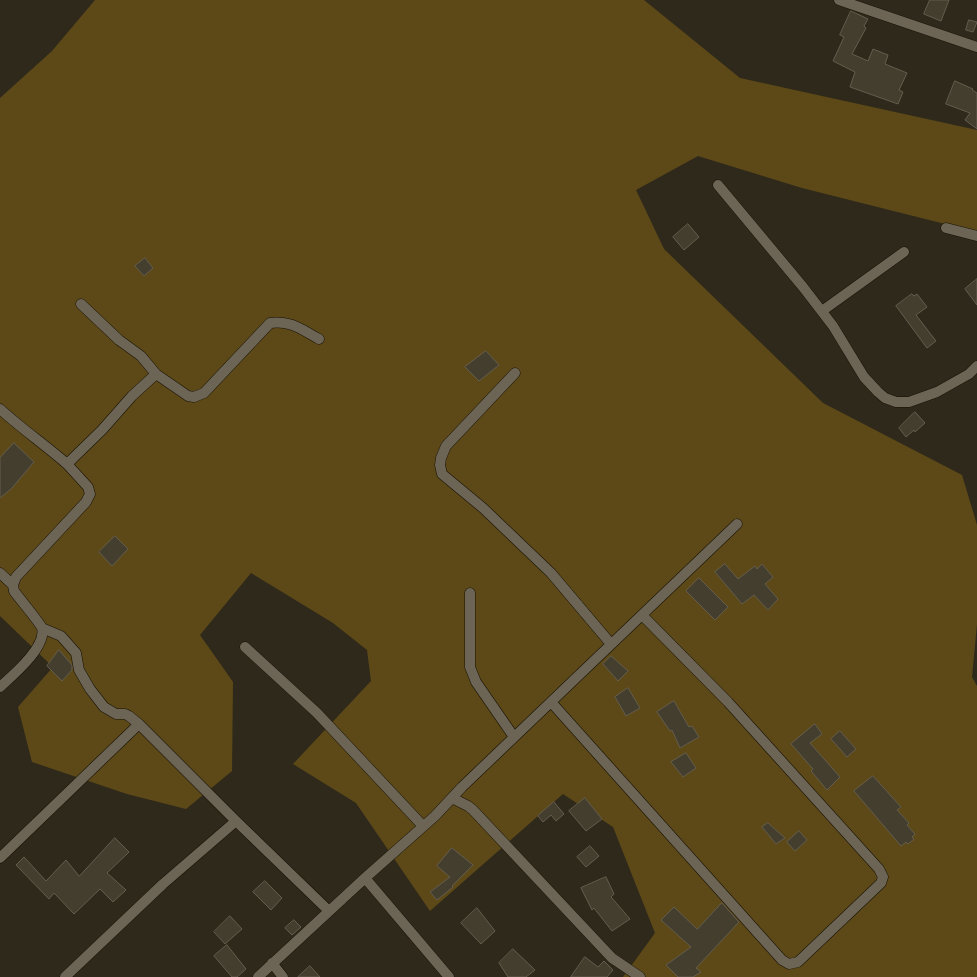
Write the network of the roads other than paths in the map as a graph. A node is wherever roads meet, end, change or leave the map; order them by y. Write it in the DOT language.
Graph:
graph roads {
  1 [pos="845,1"];
  2 [pos="977,48"];
  3 [pos="718,185"];
  4 [pos="946,228"];
  5 [pos="977,236"];
  6 [pos="904,252"];
  7 [pos="81,304"];
  8 [pos="822,311"];
  9 [pos="319,340"];
  10 [pos="977,366"];
  11 [pos="516,373"];
  12 [pos="156,374"];
  13 [pos="0,409"];
  14 [pos="67,464"];
  15 [pos="736,524"];
  16 [pos="0,572"];
  17 [pos="13,585"];
  18 [pos="470,593"];
  19 [pos="642,615"];
  20 [pos="42,628"];
  21 [pos="611,644"];
  22 [pos="245,647"];
  23 [pos="0,687"];
  24 [pos="551,702"];
  25 [pos="139,724"];
  26 [pos="514,737"];
  27 [pos="452,798"];
  28 [pos="236,821"];
  29 [pos="423,826"];
  30 [pos="0,858"];
  31 [pos="365,878"];
  32 [pos="330,911"];
  33 [pos="272,963"];
  34 [pos="65,977"];
  35 [pos="258,977"];
  36 [pos="283,977"];
  37 [pos="449,977"];
  38 [pos="640,977"];
  1 -- 2 [label="street"];
  3 -- 8 [label="street"];
  4 -- 5 [label="street"];
  6 -- 8 [label="street"];
  7 -- 12 [label="street"];
  8 -- 10 [label="street"];
  9 -- 12 [label="street"];
  11 -- 21 [label="street"];
  12 -- 14 [label="street"];
  13 -- 14 [label="street"];
  14 -- 17 [label="street"];
  15 -- 19 [label="street"];
  16 -- 17 [label="street"];
  17 -- 20 [label="street"];
  18 -- 26 [label="street"];
  19 -- 21 [label="street"];
  19 -- 24 [label="street"];
  20 -- 23 [label="street"];
  20 -- 25 [label="street"];
  21 -- 24 [label="street"];
  22 -- 29 [label="street"];
  24 -- 26 [label="street"];
  25 -- 28 [label="street"];
  25 -- 30 [label="street"];
  26 -- 27 [label="street"];
  27 -- 29 [label="street"];
  27 -- 38 [label="street"];
  28 -- 32 [label="street"];
  28 -- 34 [label="street"];
  29 -- 31 [label="street"];
  31 -- 32 [label="street"];
  31 -- 37 [label="street"];
  32 -- 33 [label="street"];
  33 -- 35 [label="street"];
  33 -- 36 [label="street"];
}
